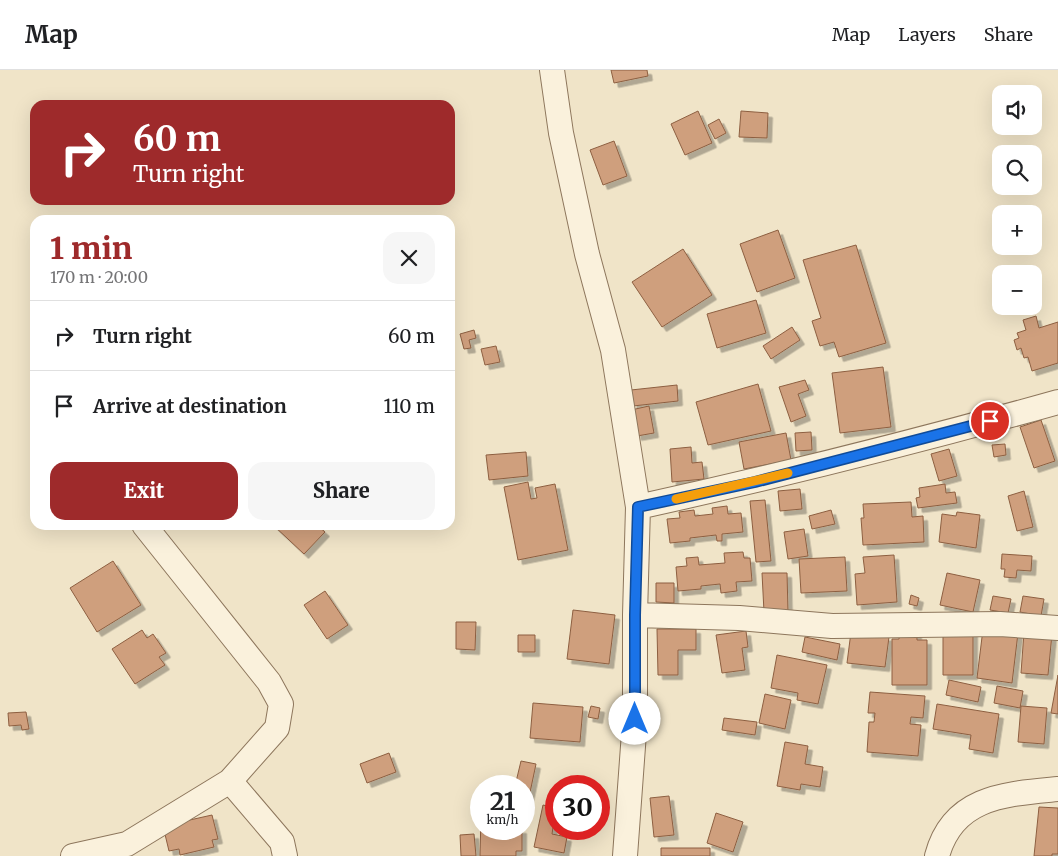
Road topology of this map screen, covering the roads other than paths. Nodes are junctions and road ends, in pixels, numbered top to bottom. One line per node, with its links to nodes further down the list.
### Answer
1 (552, 70): 3 (street)
2 (1058, 402): 3 (street)
3 (638, 507): 5 (street)
4 (148, 530): 7 (street)
5 (635, 615): 6 (street); 11 (street)
6 (1058, 628)
7 (230, 781): 9 (street); 10 (street)
8 (1058, 790): 12 (street)
9 (73, 856)
10 (285, 856)
11 (625, 856)
12 (937, 856)

